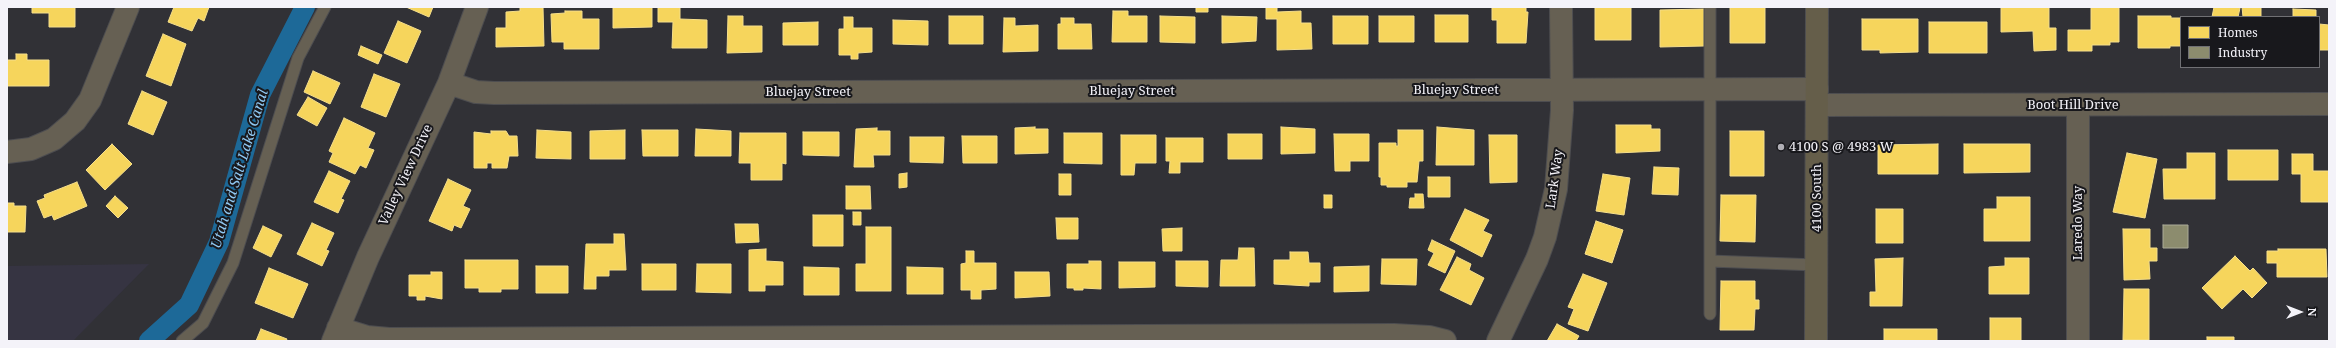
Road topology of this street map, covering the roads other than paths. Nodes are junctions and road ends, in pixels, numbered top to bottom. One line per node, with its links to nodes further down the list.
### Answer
1 (128, 7): 13 (street)
2 (325, 7): 18 (lane)
3 (477, 7): 7 (street, Valley View Drive)
4 (1561, 7): 8 (street, Lark Way)
5 (1710, 7): 9 (lane)
6 (1817, 7): 10 (main road, 4100 South)
7 (449, 83): 8 (street, Bluejay Street); 17 (street, Valley View Drive)
8 (1562, 90): 9 (street, Bluejay Street); 20 (street, Lark Way)
9 (1711, 90): 10 (street, Bluejay Street); 14 (lane)
10 (1817, 97): 11 (street, Boot Hill Drive); 15 (main road, 4100 South)
11 (2078, 104): 12 (street, Boot Hill Drive); 22 (street, Laredo Way)
12 (2329, 104)
13 (7, 152)
14 (1710, 261): 15 (lane); 16 (lane)
15 (1816, 265): 21 (main road, 4100 South)
16 (1710, 314)
17 (335, 334): 19 (street)
18 (182, 341)
19 (1445, 341)
20 (1498, 341)
21 (1816, 341)
22 (2078, 341)

